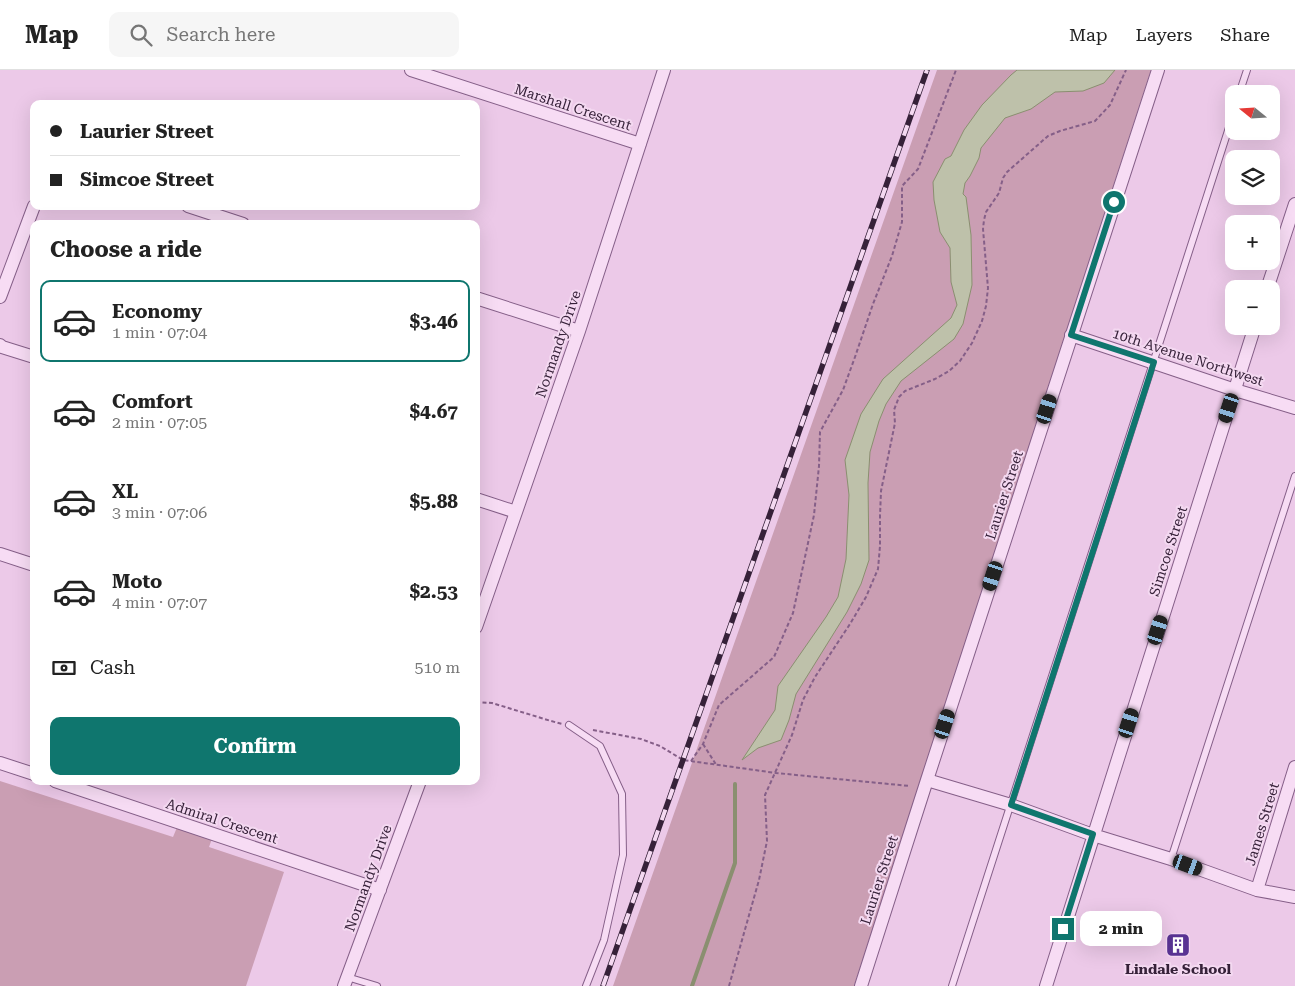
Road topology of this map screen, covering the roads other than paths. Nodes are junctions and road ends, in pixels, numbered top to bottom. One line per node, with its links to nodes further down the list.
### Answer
1 (411, 70): 7 (street, Marshall Crescent)
2 (664, 70): 7 (street, Normandy Drive)
3 (1158, 70): 16 (street, Laurier Street)
4 (1247, 70): 5 (lane)
5 (1243, 85)
6 (1225, 140): 20 (lane)
7 (640, 144): 15 (street, Normandy Drive)
8 (1295, 204): 12 (street)
9 (33, 210): 13 (street)
10 (200, 210): 11 (street)
11 (231, 220)
12 (1271, 280)
13 (0, 298)
14 (480, 299): 15 (street)
15 (580, 331): 25 (street, Normandy Drive)
16 (1071, 335): 20 (street, 10th Avenue Northwest); 33 (street, Laurier Street)
17 (1252, 335): 21 (street, Simcoe Street)
18 (0, 345): 19 (street)
19 (30, 356)
20 (1154, 362): 21 (street, 10th Avenue Northwest); 36 (lane)
21 (1235, 390): 22 (street, 10th Avenue Northwest); 37 (street, Simcoe Street)
22 (1295, 408)
23 (1295, 476): 38 (lane)
24 (480, 500): 25 (street)
25 (516, 512): 28 (street, Normandy Drive)
26 (0, 554): 27 (street)
27 (30, 564)
28 (480, 616)
29 (569, 725): 44 (lane)
30 (0, 763): 32 (street)
31 (1295, 767): 40 (street, James Street)
32 (30, 773)
33 (927, 780): 36 (street); 45 (street, Laurier Street)
34 (67, 785): 39 (street, Admiral Crescent)
35 (419, 785): 39 (street, Normandy Drive)
36 (1011, 805): 37 (street); 46 (lane)
37 (1093, 834): 38 (street); 47 (street, Simcoe Street)
38 (1171, 859): 40 (street)
39 (380, 890): 42 (street, Normandy Drive)
40 (1257, 890): 41 (street)
41 (1295, 897)
42 (345, 982): 43 (lane)
43 (377, 986)
44 (586, 986)
45 (861, 986)
46 (952, 986)
47 (1046, 986)

